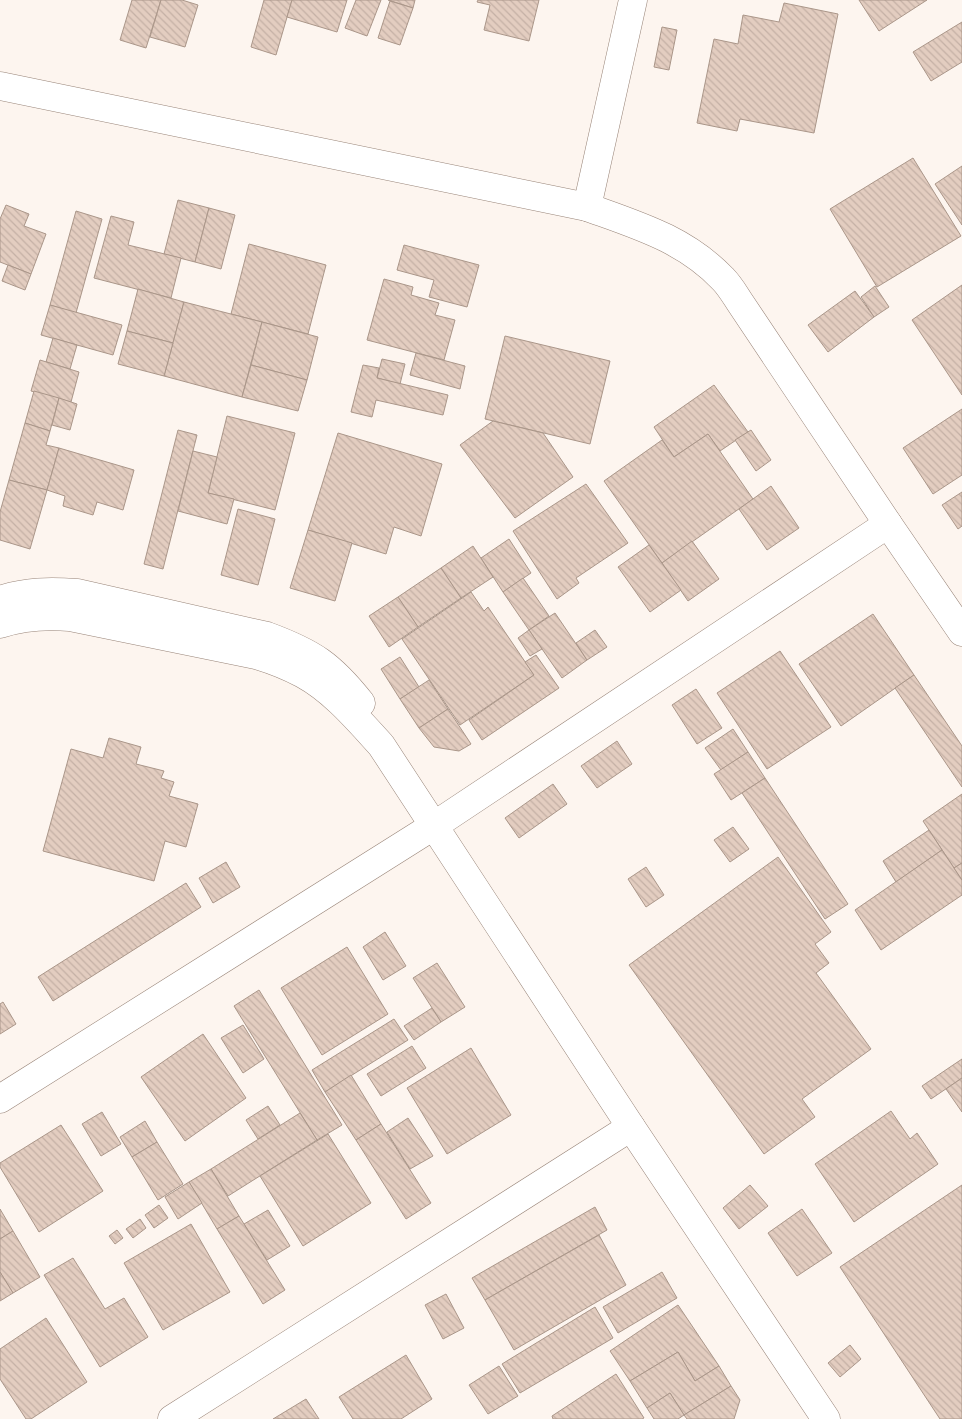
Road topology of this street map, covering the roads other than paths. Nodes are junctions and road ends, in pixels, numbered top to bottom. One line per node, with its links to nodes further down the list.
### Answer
1 (633, 0): 3 (street)
2 (0, 86): 3 (street)
3 (587, 207): 4 (street)
4 (888, 524): 8 (street); 9 (street)
5 (0, 600): 7 (street)
6 (0, 624): 7 (street)
7 (167, 625): 9 (street)
8 (962, 632)
9 (435, 825): 10 (street); 11 (street)
10 (0, 1099)
11 (632, 1127): 12 (street); 13 (street)
12 (172, 1419)
13 (826, 1419)

